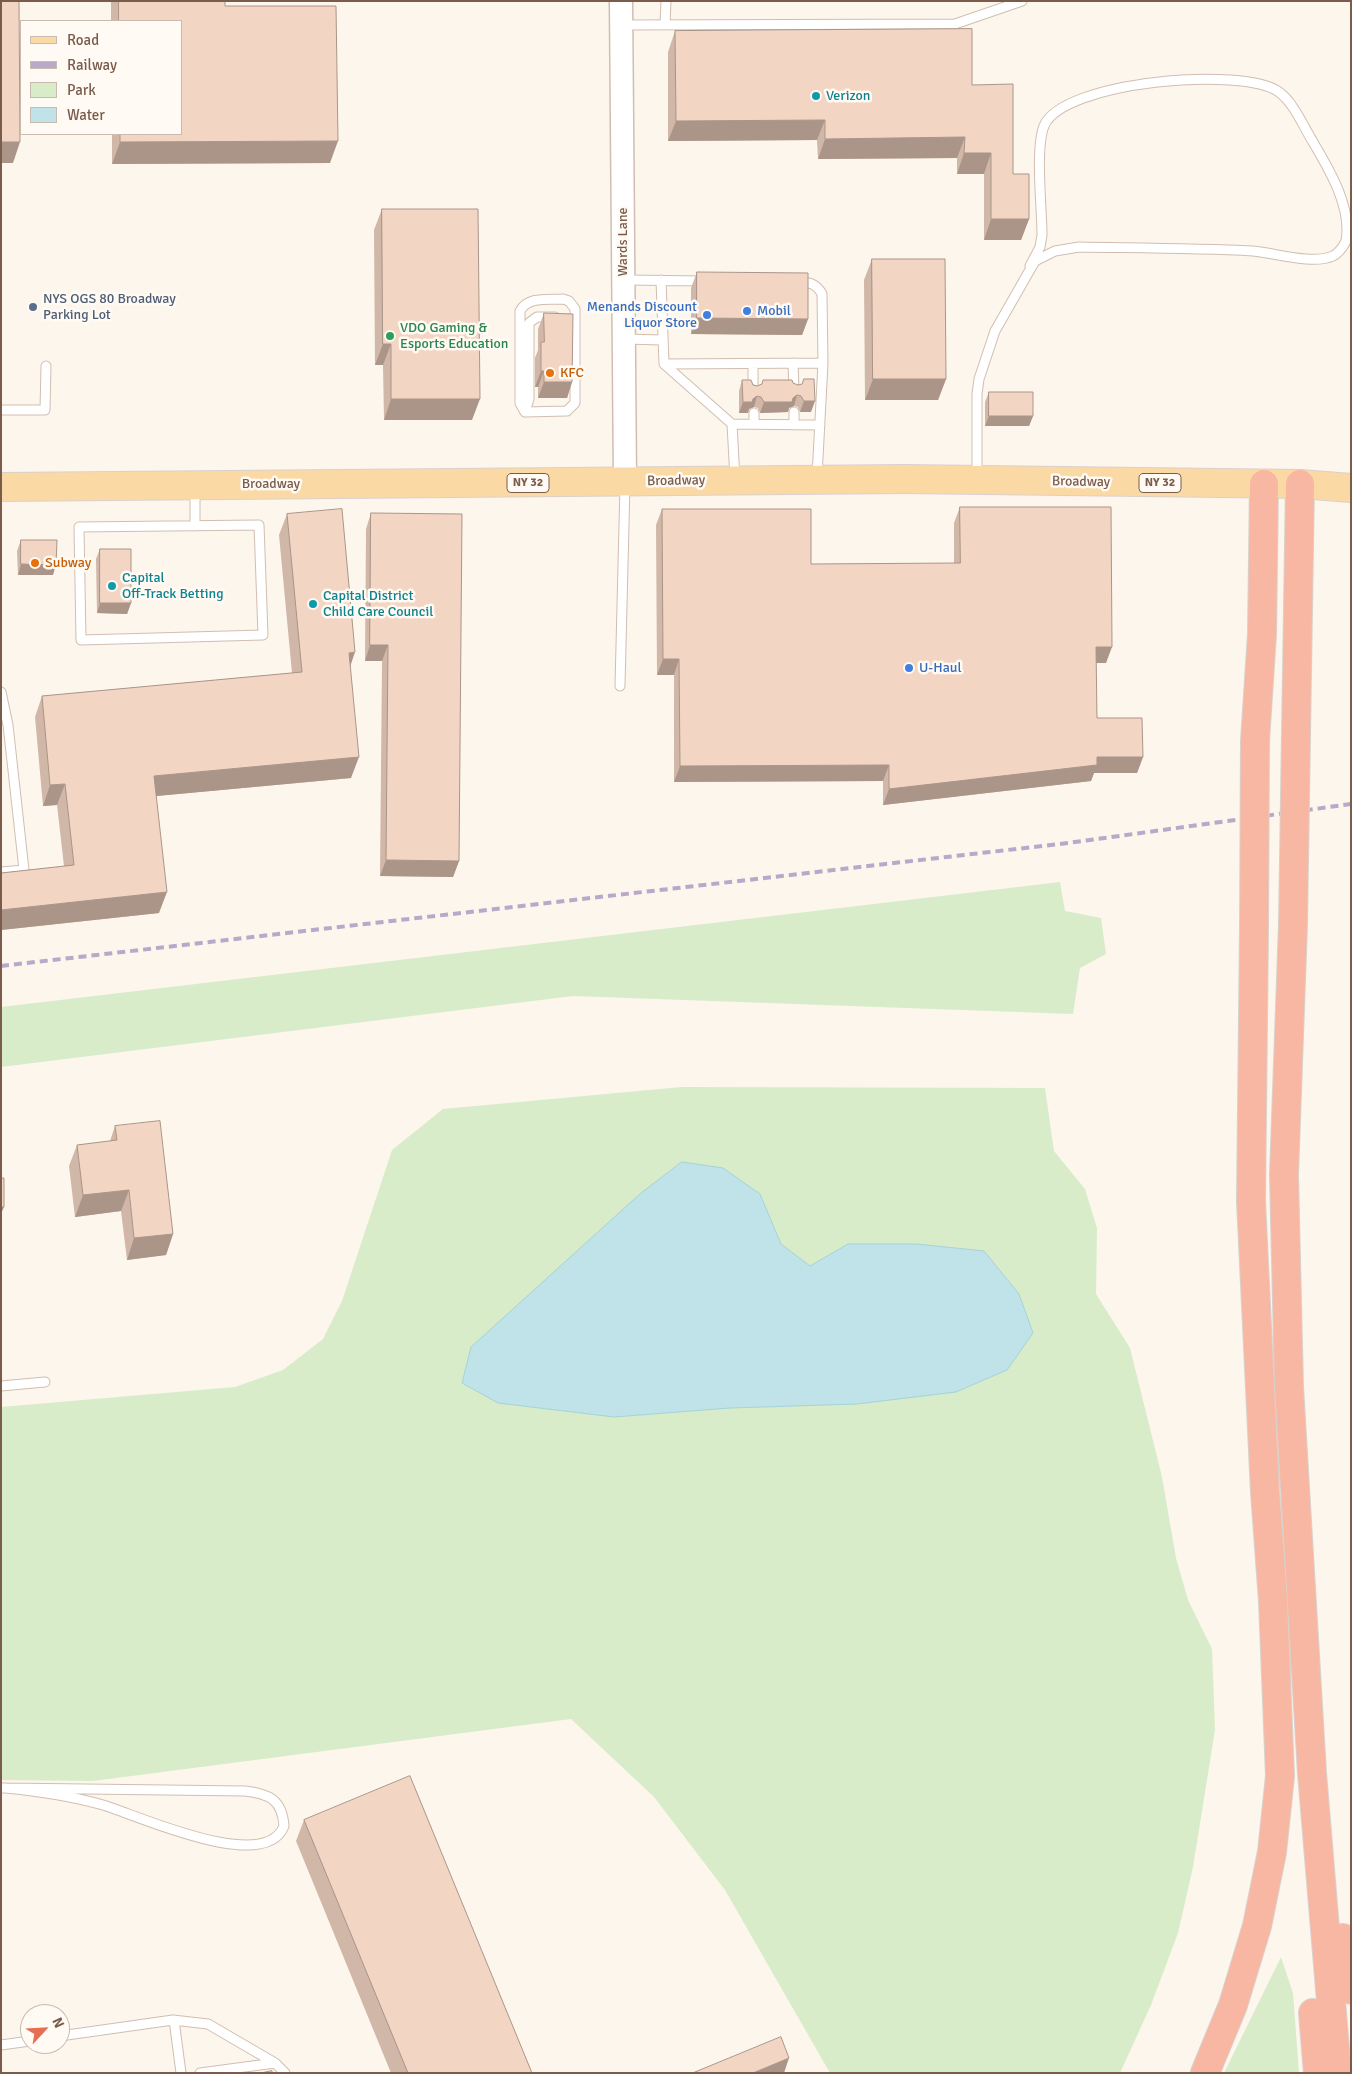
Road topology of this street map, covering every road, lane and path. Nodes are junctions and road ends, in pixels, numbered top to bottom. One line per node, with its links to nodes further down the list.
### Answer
1 (621, 1): 4 (street, Wards Lane)
2 (666, 1): 5 (lane)
3 (1022, 1): 5 (lane)
4 (621, 25): 5 (lane); 7 (street, Wards Lane)
5 (665, 25)
6 (1030, 266): 6 (lane); 31 (lane)
7 (623, 280): 8 (lane); 12 (street, Wards Lane)
8 (661, 280): 9 (lane); 13 (lane)
9 (720, 281)
10 (789, 282): 15 (lane)
11 (575, 317): 22 (lane); 22 (lane); 22 (lane)
12 (624, 339): 13 (lane); 32 (street, Wards Lane)
13 (663, 340): 16 (lane)
14 (793, 363): 15 (lane); 17 (lane); 19 (lane)
15 (823, 363): 28 (lane)
16 (664, 364): 17 (lane); 25 (lane)
17 (753, 364): 20 (lane)
18 (46, 366): 21 (lane)
19 (794, 390)
20 (754, 391)
21 (1, 410)
22 (525, 412)
23 (794, 412): 27 (lane)
24 (754, 413): 26 (lane)
25 (732, 424): 26 (lane); 29 (lane)
26 (754, 424): 27 (lane)
27 (794, 425): 28 (lane)
28 (820, 426): 30 (lane)
29 (735, 480): 30 (main road, Broadway / NY 32); 32 (main road, Broadway / NY 32)
30 (817, 480): 31 (main road, Broadway / NY 32)
31 (977, 481): 34 (main road, Broadway / NY 32)
32 (625, 482): 33 (main road, Broadway / NY 32); 39 (lane)
33 (195, 484): 36 (main road, Broadway / NY 32); 38 (lane)
34 (1264, 484): 35 (main road, Broadway / NY 32); 45 (highway, bridge)
35 (1300, 484): 37 (main road, Broadway / NY 32); 44 (highway, bridge)
36 (1, 487)
37 (1351, 488)
38 (195, 526): 38 (lane)
39 (620, 686)
40 (1, 692): 41 (lane)
41 (1, 872)
42 (45, 1382): 43 (lane)
43 (1, 1386)
44 (1300, 1599): 47 (highway); 58 (highway)
45 (1273, 1601): 56 (highway); 57 (highway)
46 (3, 1788): 46 (lane)
47 (1351, 1990)
48 (174, 2020): 49 (lane); 52 (lane); 53 (lane)
49 (70, 2035)
50 (20, 2042): 51 (lane)
51 (1, 2045)
52 (275, 2063): 54 (lane); 55 (lane)
53 (181, 2073)
54 (200, 2073)
55 (285, 2073)
56 (1205, 2073)
57 (1318, 2073)
58 (1337, 2073)

